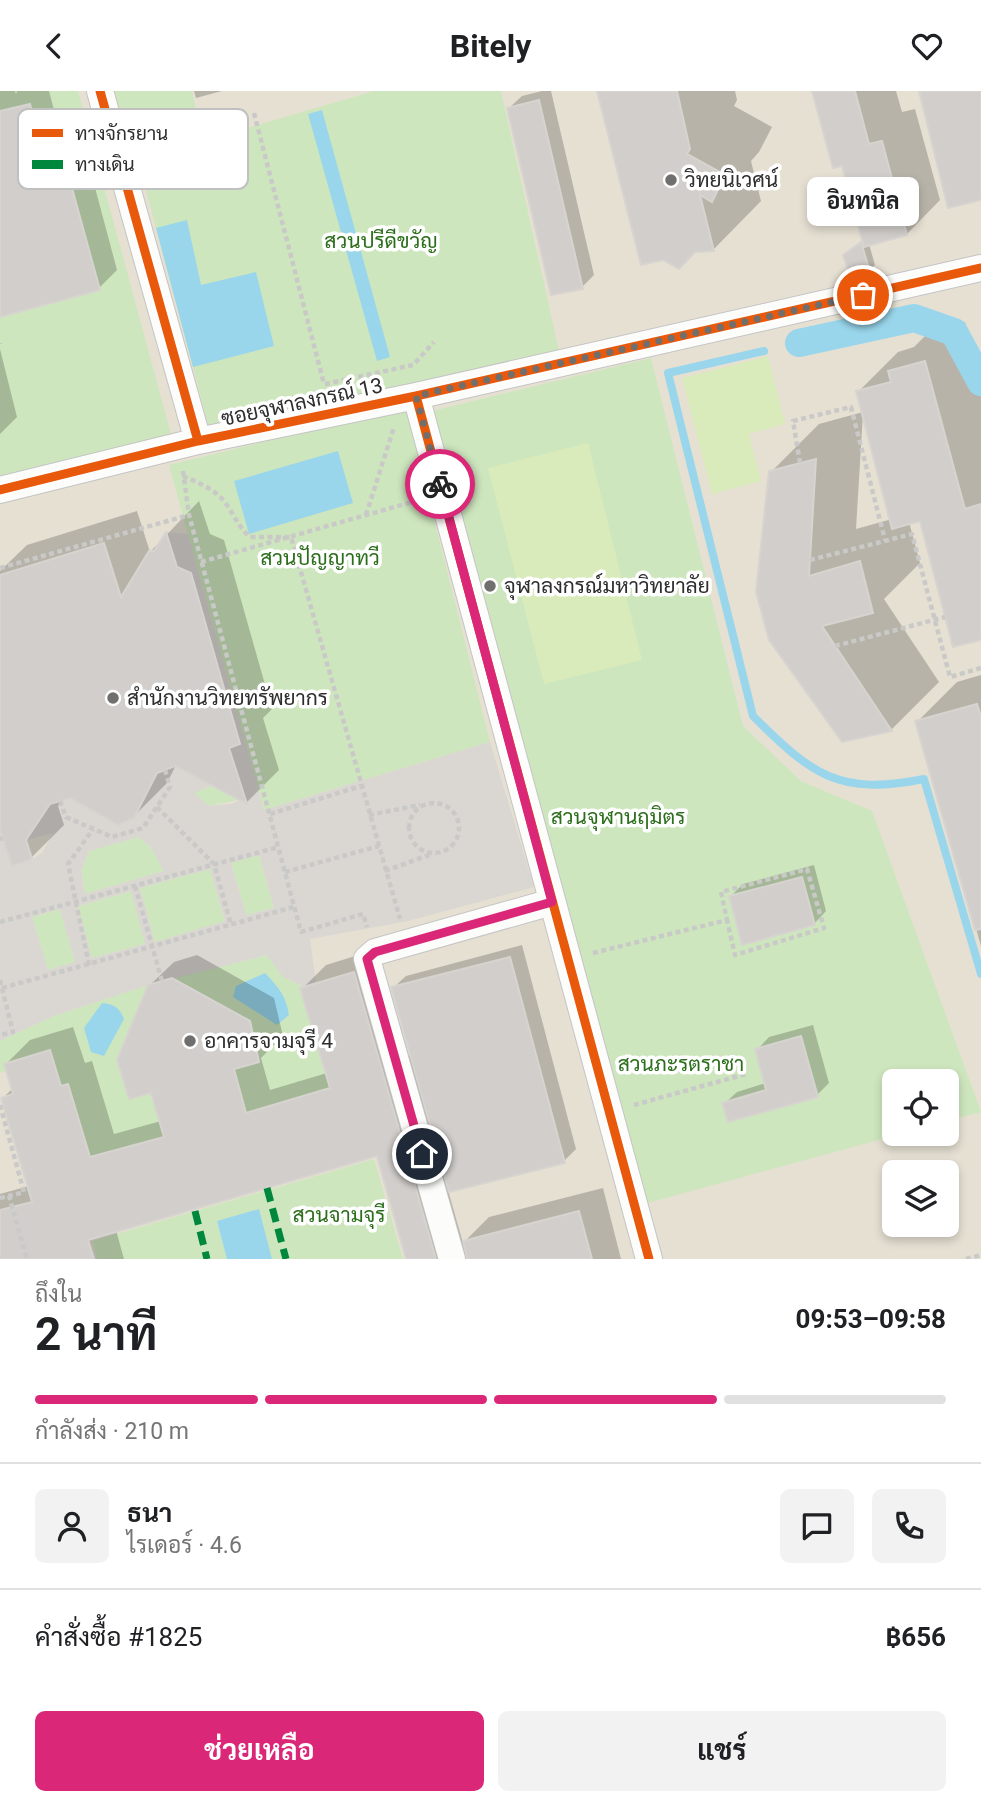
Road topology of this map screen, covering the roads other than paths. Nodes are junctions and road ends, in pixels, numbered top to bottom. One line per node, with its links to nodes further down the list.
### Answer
1 (100, 91): 2 (street)
2 (105, 109)
3 (127, 189): 6 (street)
4 (981, 268): 5 (street, ซอยจุฬาลงกรณ์ 13)
5 (407, 398): 6 (street, ซอยจุฬาลงกรณ์ 13); 8 (street)
6 (198, 441): 7 (street, ซอยจุฬาลงกรณ์ 13)
7 (0, 490)
8 (552, 902): 9 (street); 10 (street)
9 (452, 1259)
10 (649, 1259)

